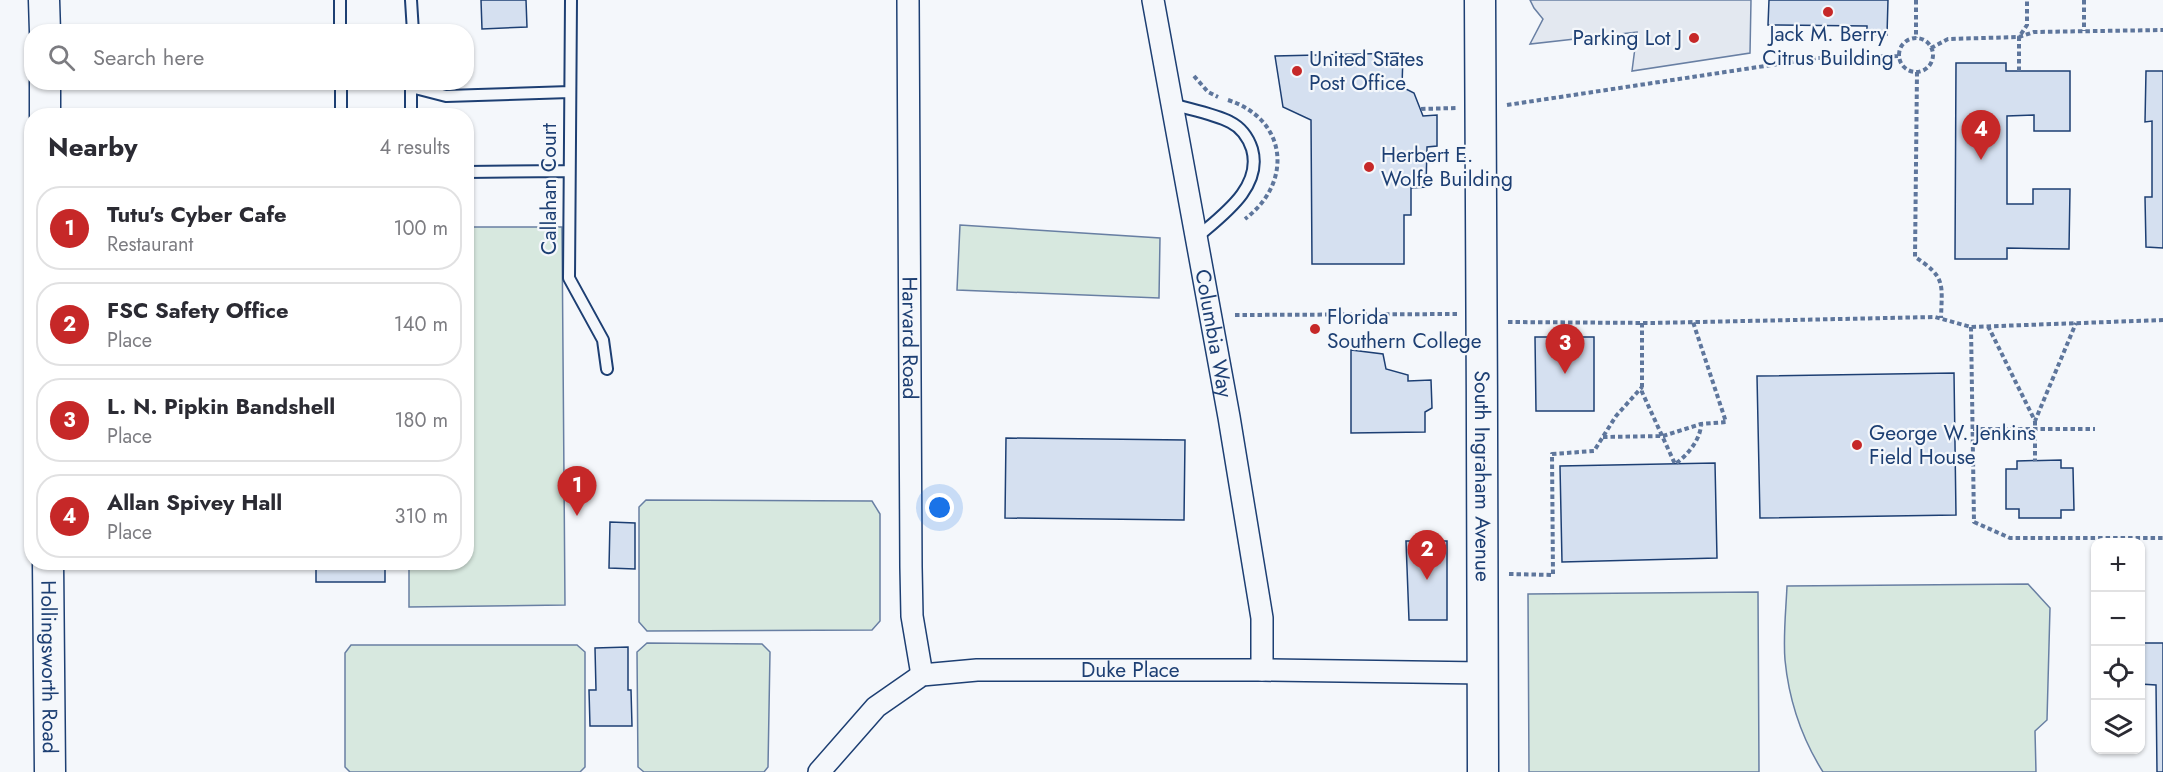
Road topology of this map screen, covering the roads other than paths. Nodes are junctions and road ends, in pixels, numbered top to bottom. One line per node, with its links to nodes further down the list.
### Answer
1 (44, 0): 8 (street)
2 (340, 0): 9 (lane)
3 (411, 0): 10 (lane)
4 (571, 0): 15 (lane, Callahan Court)
5 (908, 0): 27 (street, Harvard Road)
6 (1153, 0): 16 (street, Columbia Way)
7 (1480, 0): 26 (street, South Ingraham Avenue)
8 (45, 24)
9 (340, 24)
10 (412, 24)
11 (45, 90): 17 (street)
12 (341, 90): 18 (lane)
13 (411, 90): 19 (lane)
14 (427, 90): 15 (lane)
15 (570, 92): 20 (lane, Callahan Court)
16 (1172, 104): 22 (street, Columbia Way); 22 (lane)
17 (45, 108)
18 (341, 108)
19 (411, 108)
20 (568, 171): 21 (lane); 23 (lane, Callahan Court)
21 (474, 172)
22 (1196, 238): 25 (street, Columbia Way)
23 (607, 369)
24 (48, 570): 28 (street, Hollingsworth Road)
25 (1262, 670): 26 (street, Duke Place); 27 (street, Duke Place)
26 (1483, 673): 30 (street, South Ingraham Avenue)
27 (922, 675): 29 (street, Duke Place)
28 (50, 772)
29 (819, 772)
30 (1483, 772)

